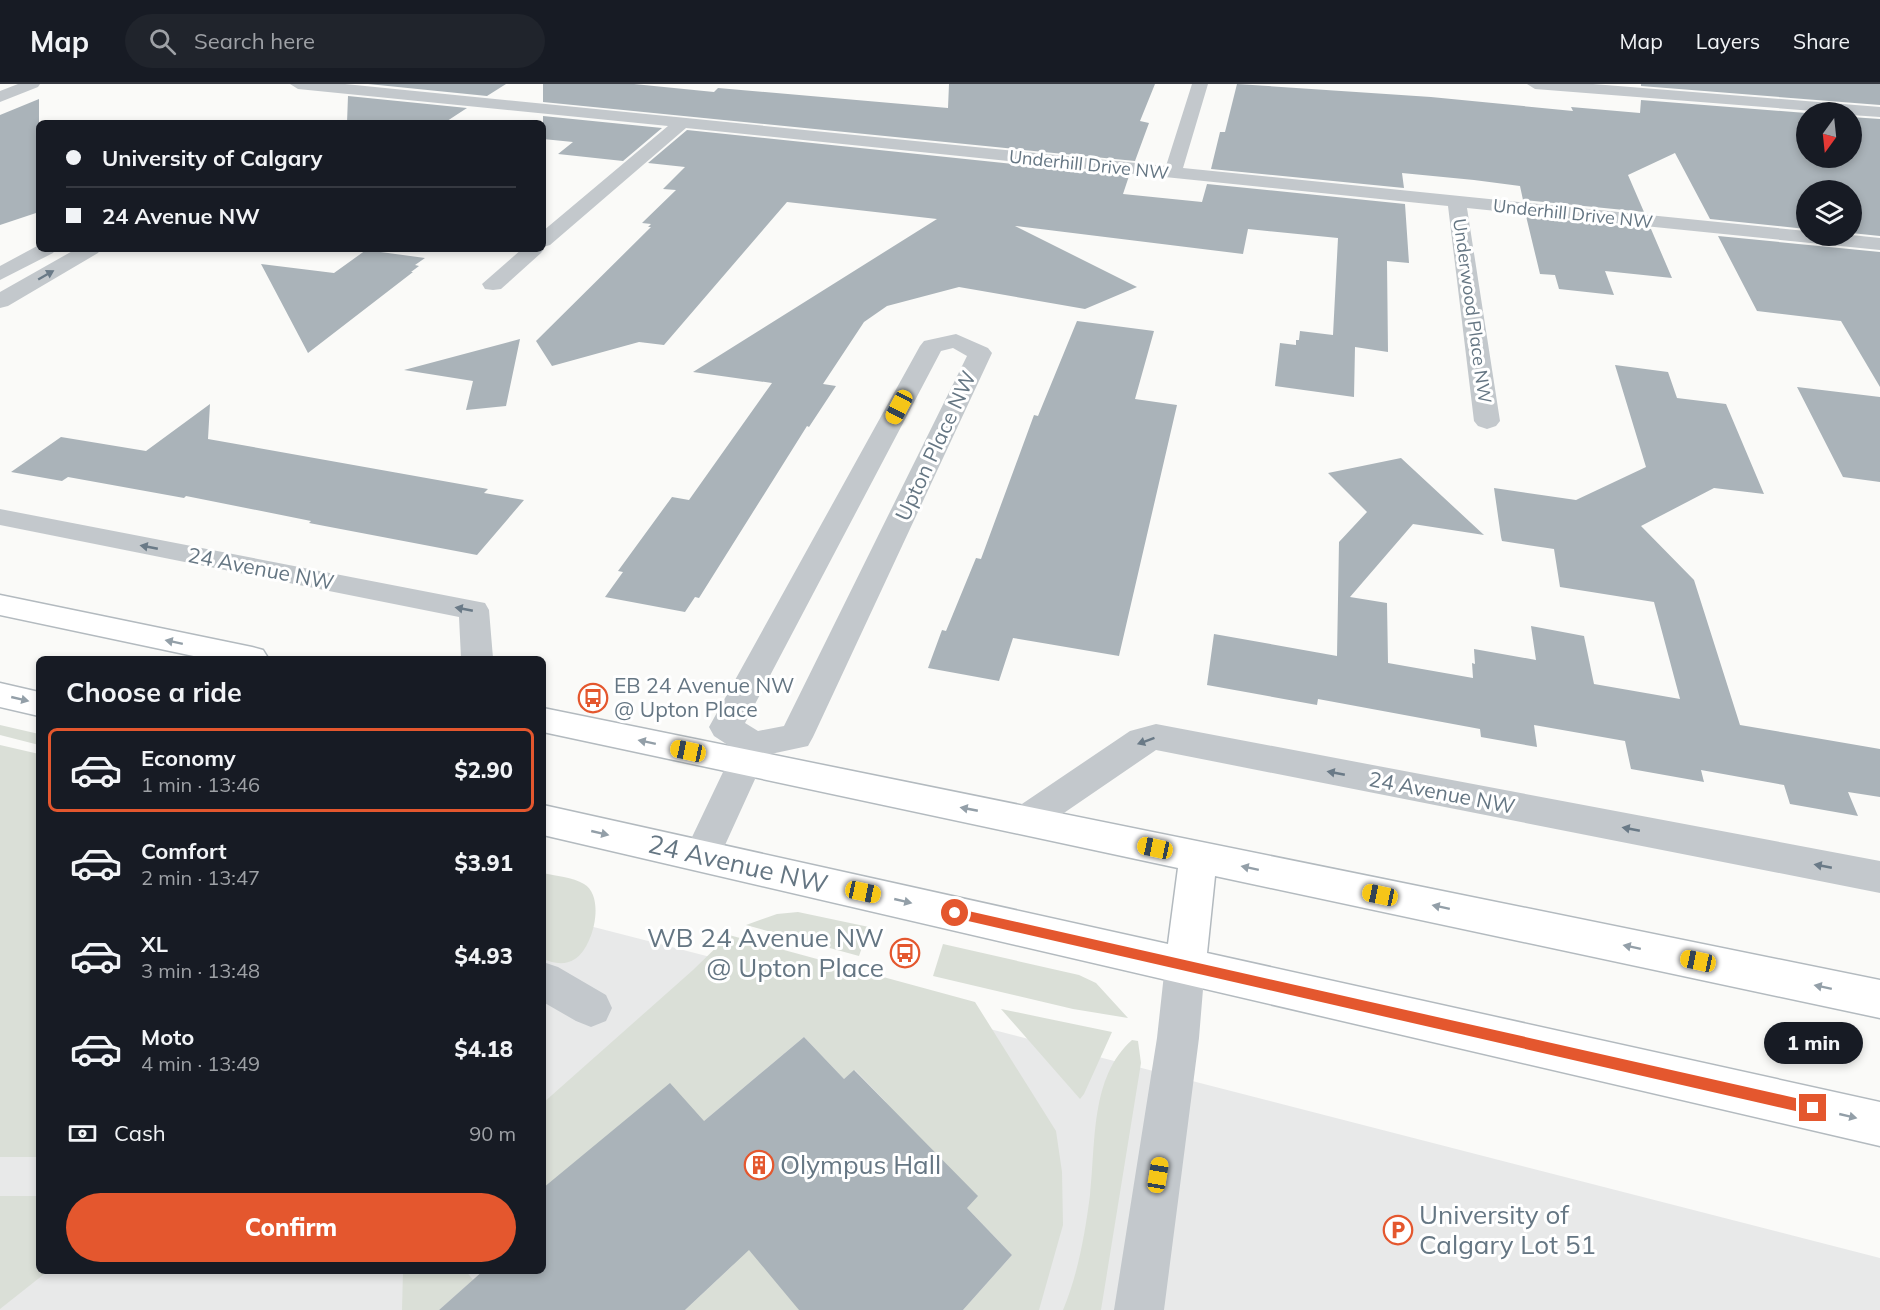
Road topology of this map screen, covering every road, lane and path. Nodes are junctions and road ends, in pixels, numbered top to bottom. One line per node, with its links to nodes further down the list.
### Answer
1 (32, 84): 6 (street)
2 (298, 84): 8 (street, Underhill Drive NW)
3 (1200, 84): 9 (street)
4 (1535, 84): 5 (street)
5 (1669, 90): 7 (street)
6 (0, 97)
7 (1880, 112)
8 (682, 123): 9 (street, Underhill Drive NW); 11 (street)
9 (1173, 173): 10 (street, Underhill Drive NW)
10 (1457, 202): 12 (street, Underhill Drive NW); 19 (street, Underwood Place NW)
11 (546, 239)
12 (1880, 244)
13 (40, 252): 16 (street)
14 (87, 252): 18 (street, one-way to 14)
15 (530, 252): 17 (street)
16 (0, 274)
17 (493, 284)
18 (0, 301)
19 (1487, 421)
20 (0, 518): 23 (street, 24 Avenue NW, one-way to 20)
21 (0, 605): 22 (street, one-way to 21)
22 (242, 656)
23 (477, 656)
24 (0, 695): 25 (street, one-way to 25)
25 (36, 703)
26 (546, 720): 27 (street, one-way to 26)
27 (749, 754): 27 (street, Upton Place NW); 28 (street, one-way to 27); 30 (street)
28 (1026, 820): 31 (street); 32 (street, 24 Avenue NW, one-way to 28)
29 (546, 821): 30 (street, 24 Avenue NW, one-way to 30)
30 (702, 856): 33 (street, 24 Avenue NW, one-way to 33)
31 (1198, 857): 33 (street); 35 (street, one-way to 31)
32 (1880, 877)
33 (1185, 965): 37 (street, 24 Avenue NW, one-way to 37); 38 (street)
34 (546, 982): 36 (street)
35 (1880, 999)
36 (591, 1008)
37 (1880, 1124)
38 (1139, 1310)

